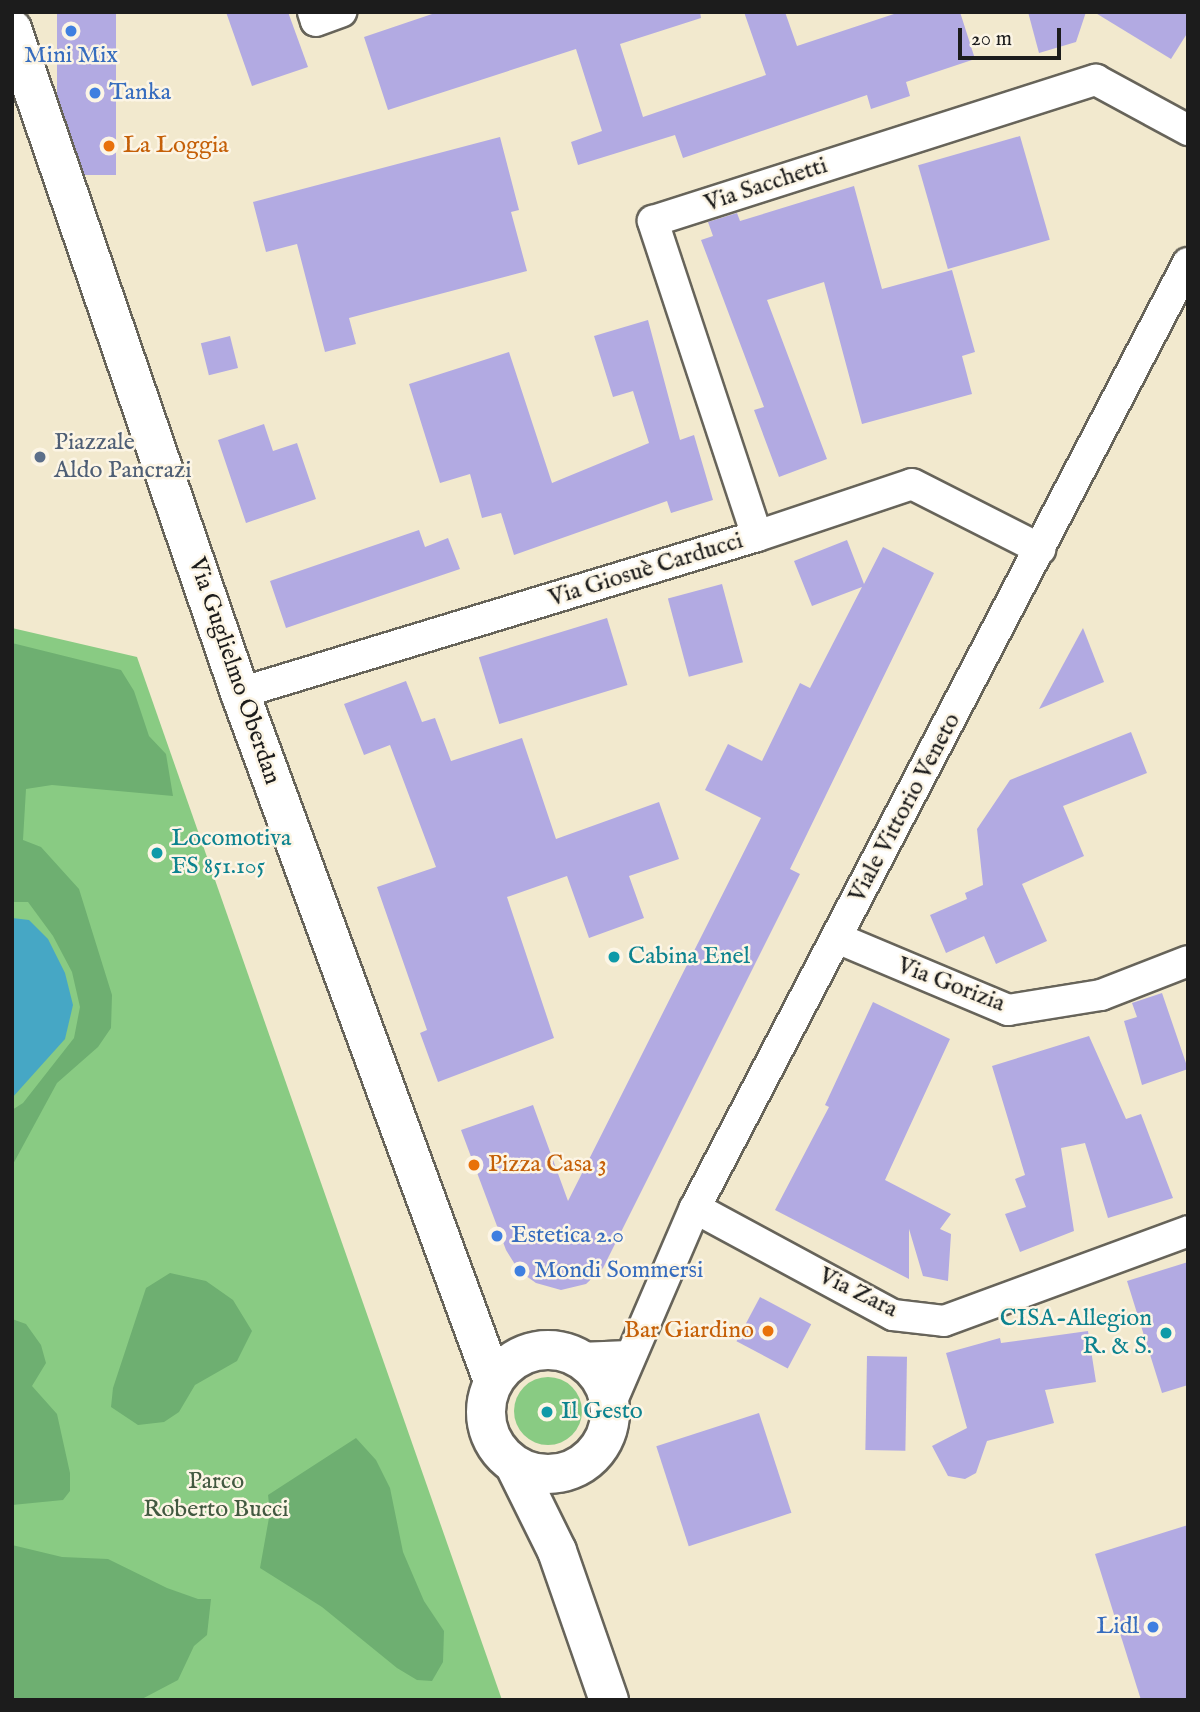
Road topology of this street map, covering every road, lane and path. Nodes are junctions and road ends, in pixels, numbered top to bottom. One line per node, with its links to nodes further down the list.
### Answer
1 (313, 12): 2 (street)
2 (341, 12)
3 (12, 29): 8 (main road, Via Guglielmo Oberdan)
4 (1188, 130): 6 (street, Via Sacchetti)
5 (1188, 263): 7 (street, Viale Vittorio Veneto)
6 (757, 536): 7 (street, Via Giosuè Carducci); 8 (street, Via Giosuè Carducci)
7 (1040, 549): 9 (street, Viale Vittorio Veneto)
8 (240, 693): 13 (main road, Via Guglielmo Oberdan)
9 (837, 938): 10 (street, Via Gorizia); 11 (street, Viale Vittorio Veneto)
10 (1188, 961)
11 (695, 1208): 12 (street, Via Zara); 15 (street, Viale Vittorio Veneto)
12 (1188, 1231)
13 (464, 1310): 14 (main road); 17 (main road, Via Guglielmo Oberdan)
14 (521, 1355): 16 (main road); 17 (main road)
15 (629, 1356): 16 (street); 18 (street, Viale Vittorio Veneto)
16 (580, 1358): 18 (main road)
17 (493, 1381): 19 (main road)
18 (610, 1405): 20 (main road)
19 (515, 1466): 20 (main road); 21 (main road)
20 (562, 1473): 21 (main road)
21 (557, 1551): 22 (main road)
22 (609, 1700)

